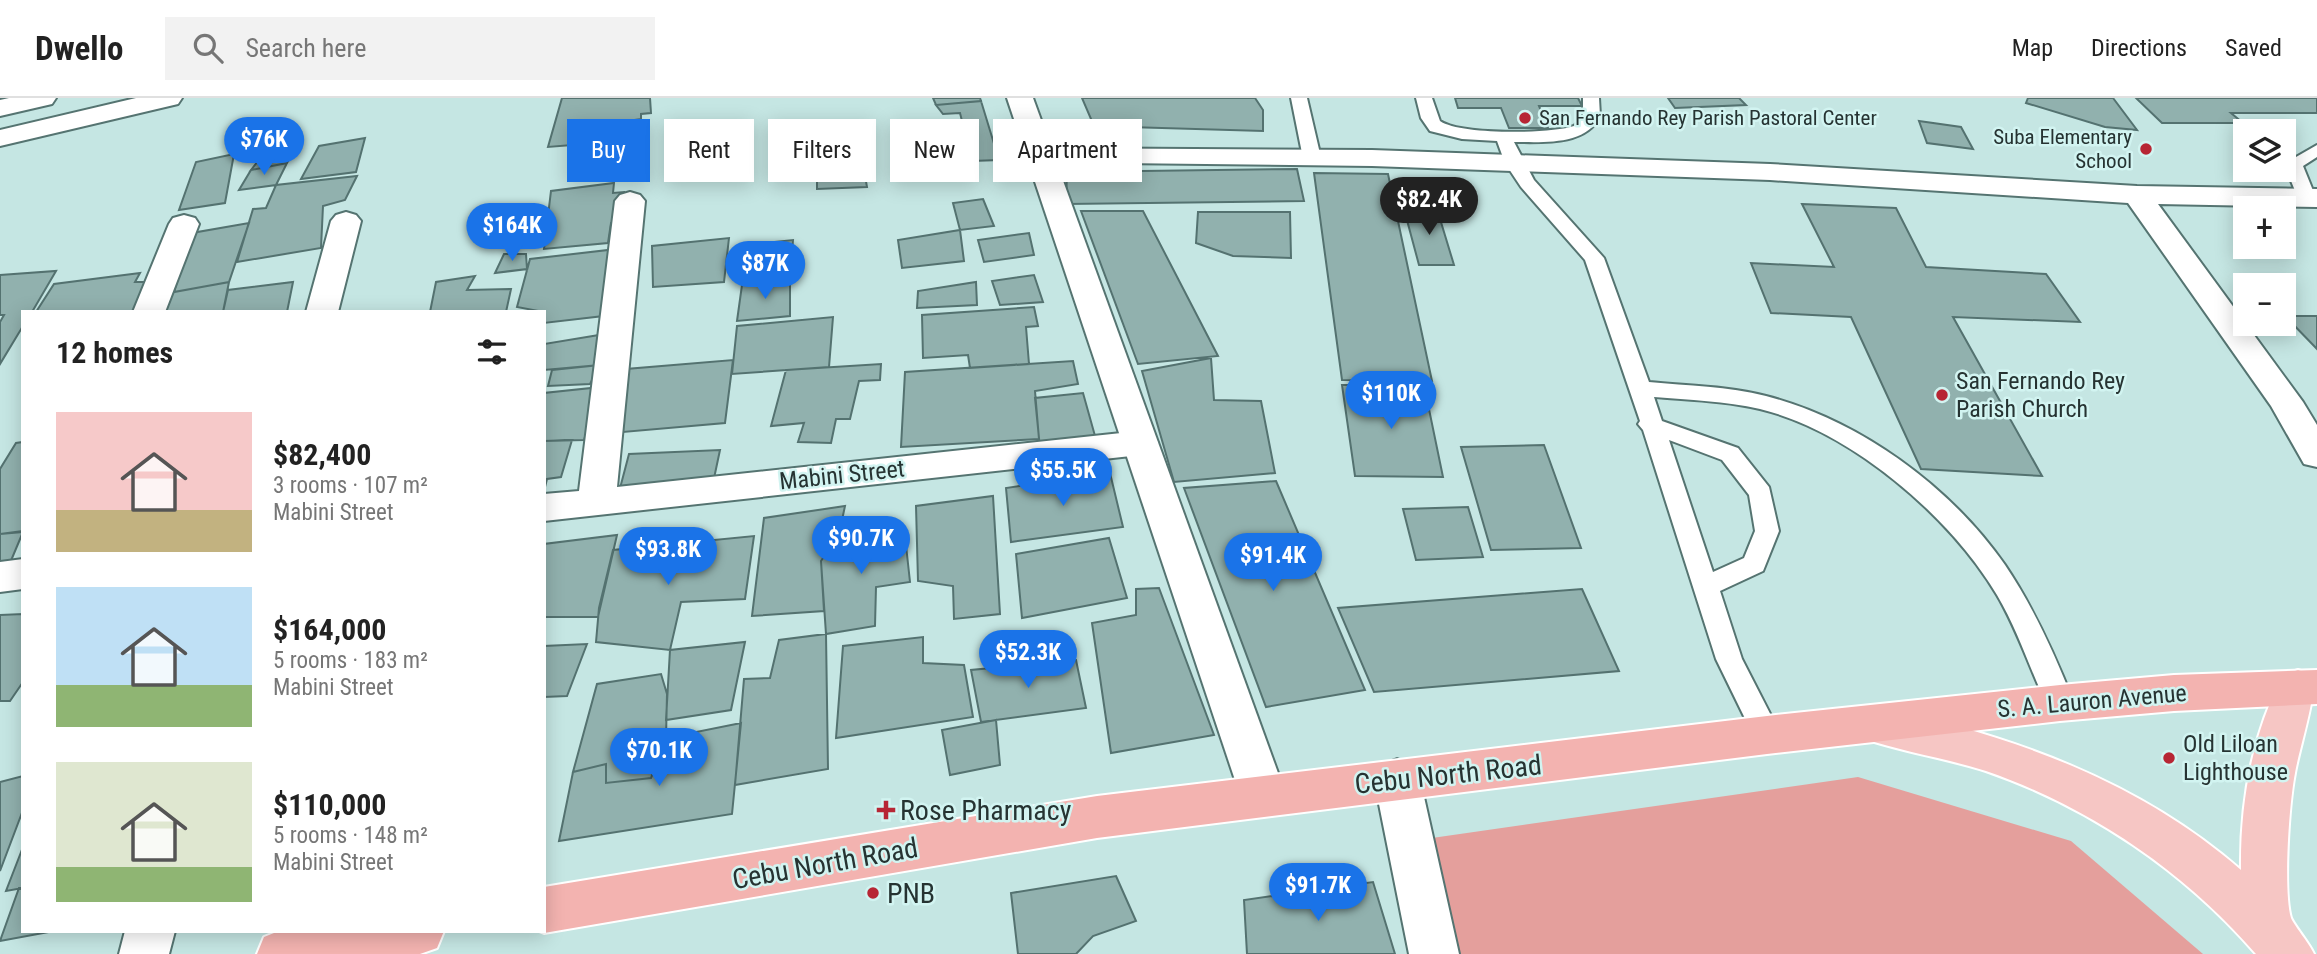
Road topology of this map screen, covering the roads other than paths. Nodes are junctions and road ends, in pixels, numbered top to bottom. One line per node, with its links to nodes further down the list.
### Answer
1 (43, 98): 7 (street)
2 (169, 98): 10 (street)
3 (1020, 98): 8 (street)
4 (1299, 98): 13 (lane)
5 (1424, 98): 9 (lane)
6 (1591, 98): 9 (lane)
7 (0, 107)
8 (1027, 119)
9 (1503, 135): 14 (lane)
10 (0, 138)
11 (2317, 150): 17 (lane)
12 (1142, 157): 13 (street)
13 (1312, 158): 14 (street)
14 (1514, 163): 16 (street); 23 (lane)
15 (1047, 182): 25 (street)
16 (2137, 195): 17 (street); 26 (street)
17 (2312, 198)
18 (630, 201): 27 (street)
19 (346, 221): 22 (street)
20 (184, 224): 21 (street)
21 (150, 310)
22 (323, 310)
23 (1640, 388): 24 (lane); 33 (lane)
24 (1649, 424): 31 (lane); 31 (lane)
25 (1140, 443): 27 (street, Mabini Street); 37 (street)
26 (2317, 454)
27 (597, 501): 28 (street, Mabini Street)
28 (546, 508)
29 (21, 574): 30 (street)
30 (0, 577)
31 (1705, 587): 35 (lane)
32 (2307, 687): 33 (highway, S. A. Lauron Avenue); 41 (main road)
33 (2060, 703): 34 (highway, S. A. Lauron Avenue)
34 (1868, 724): 35 (highway, Cebu North Road); 41 (main road, Cebu North Road)
35 (1767, 735): 36 (highway, Cebu North Road)
36 (1397, 779): 37 (highway, Cebu North Road); 44 (street)
37 (1264, 795): 38 (highway, Cebu North Road)
38 (546, 910)
39 (149, 933): 42 (street)
40 (407, 933): 43 (highway)
41 (2278, 941)
42 (144, 954)
43 (282, 954)
44 (1434, 954)

